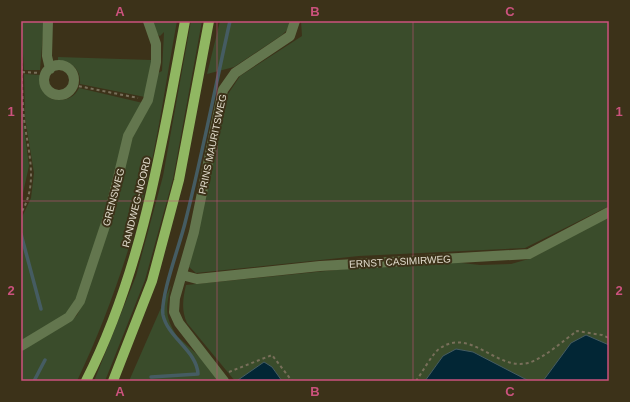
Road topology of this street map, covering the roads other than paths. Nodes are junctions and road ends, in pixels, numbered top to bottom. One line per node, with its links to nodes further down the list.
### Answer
1 (48, 21): 6 (street)
2 (148, 21): 9 (street, GRENSWEG)
3 (185, 21): 11 (main road, RANDWEG-NOORD)
4 (209, 21): 12 (main road)
5 (295, 21): 8 (street, PRINS MAURITSWEG)
6 (48, 71): 6 (street)
7 (609, 212): 8 (street, ERNST CASIMIRWEG)
8 (182, 275): 10 (street, PRINS MAURITSWEG)
9 (21, 346)
10 (222, 378)
11 (86, 381)
12 (113, 381)

